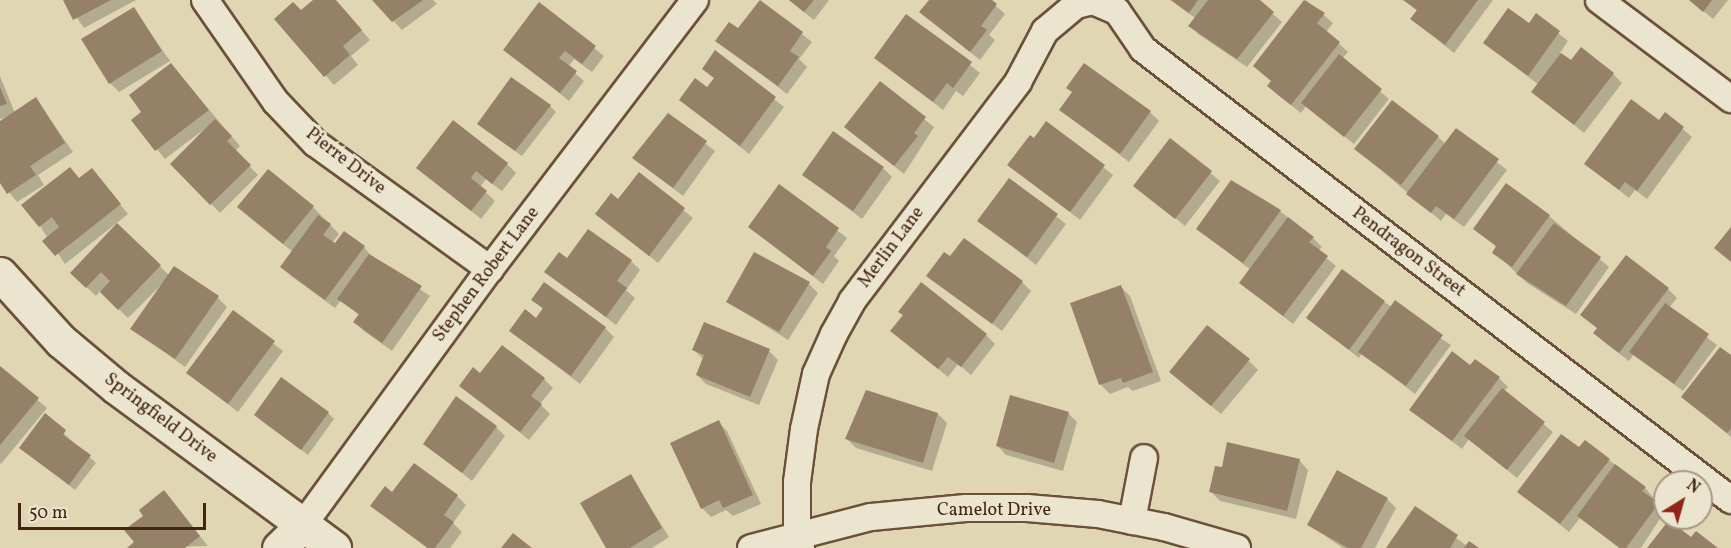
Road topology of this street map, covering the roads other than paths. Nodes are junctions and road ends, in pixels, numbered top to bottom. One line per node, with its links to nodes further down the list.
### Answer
1 (695, 0): 6 (street, Stephen Robert Lane)
2 (1599, 0): 5 (street)
3 (1093, 1): 9 (street, Pendragon Street); 12 (street, Merlin Lane)
4 (210, 2): 6 (street, Pierre Drive)
5 (1731, 99)
6 (490, 269): 11 (street, Stephen Robert Lane)
7 (0, 274): 11 (street, Springfield Drive)
8 (1144, 458): 10 (street)
9 (1731, 500)
10 (1132, 521): 12 (street, Camelot Drive); 16 (street, Camelot Drive)
11 (303, 525): 13 (street, Stephen Robert Lane); 14 (street, Springfield Drive)
12 (799, 541): 15 (street, Camelot Drive)
13 (279, 548)
14 (334, 548)
15 (751, 548)
16 (1237, 548)

